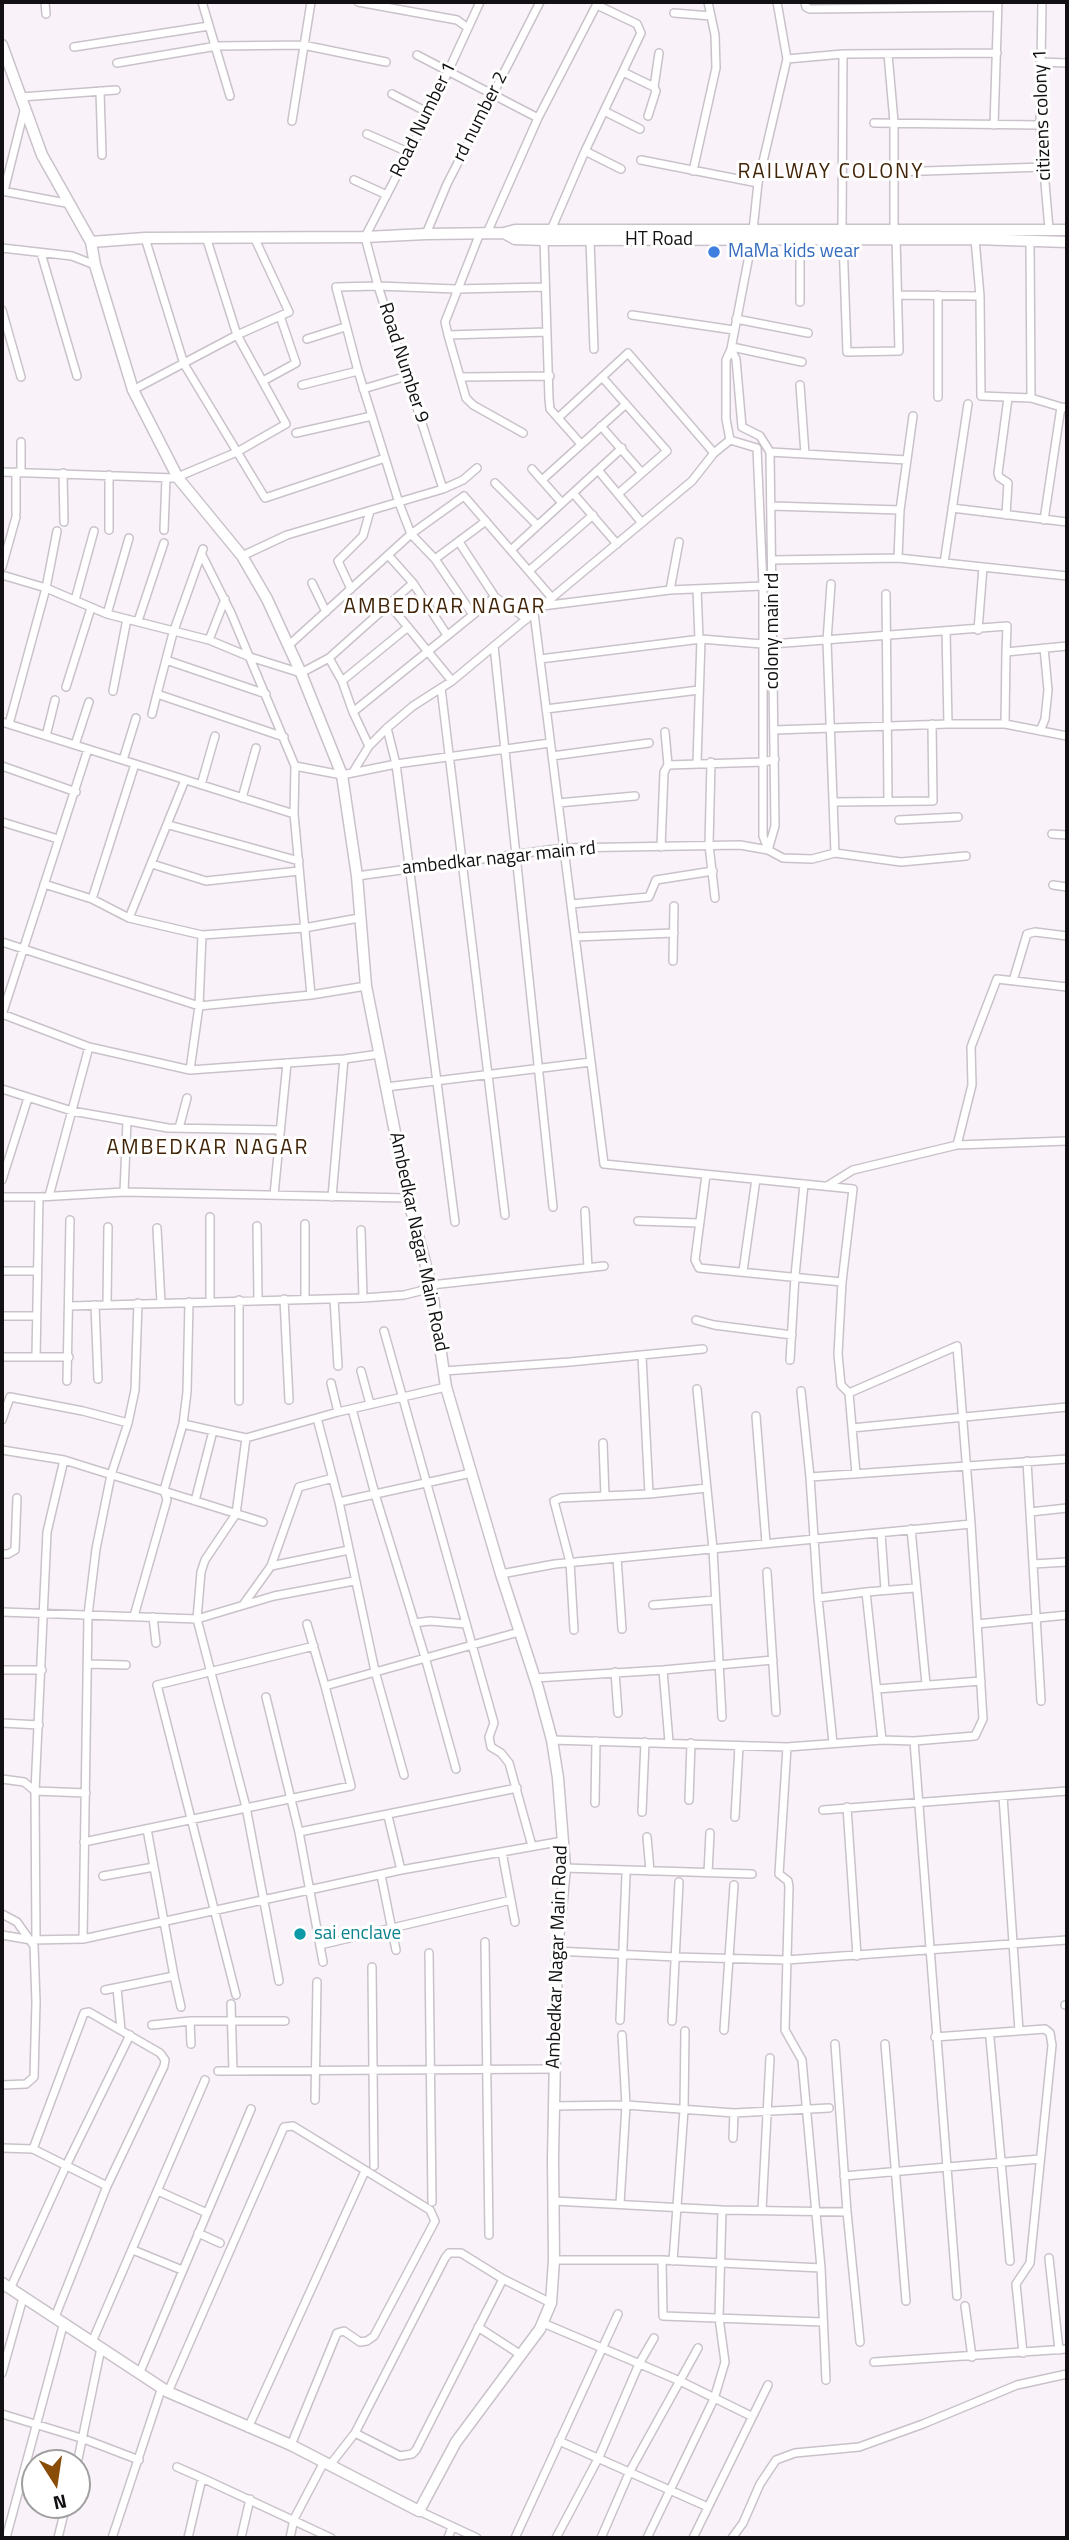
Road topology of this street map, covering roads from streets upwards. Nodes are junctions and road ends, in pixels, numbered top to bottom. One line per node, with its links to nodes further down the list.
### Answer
1 (45, 2): 14 (street)
2 (202, 2): 16 (street)
3 (311, 2): 19 (street)
4 (358, 2): 17 (street)
5 (480, 2): 17 (street, Road Number 1)
6 (540, 2): 39 (street, rd number 2)
7 (708, 2): 15 (street)
8 (777, 2): 27 (street)
9 (805, 2): 12 (street)
10 (1042, 2): 30 (street, citizens colony 1)
11 (598, 4): 34 (street); 45 (street)
12 (998, 4): 23 (street)
13 (674, 13): 15 (street)
14 (46, 14)
15 (711, 16): 59 (street)
16 (209, 26): 20 (street); 21 (street)
17 (468, 28): 33 (street, Road Number 1)
18 (2, 45): 28 (street, Ambedkar Nagar Main Road)
19 (303, 45): 20 (street); 29 (street); 46 (street)
20 (216, 46): 31 (street); 40 (street)
21 (74, 47)
22 (659, 53): 35 (street)
23 (997, 53): 25 (street); 49 (street)
24 (843, 54): 25 (street); 27 (street); 74 (street)
25 (888, 54): 48 (street)
26 (417, 55): 33 (street)
27 (787, 59): 62 (street)
28 (5, 62): 41 (street, Ambedkar Nagar Main Road)
29 (386, 62)
30 (1040, 62): 32 (street); 50 (street, citizens colony 1)
31 (117, 63)
32 (1067, 63)
33 (448, 71): 39 (street); 43 (street, Road Number 1)
34 (623, 72): 35 (street); 42 (street)
35 (654, 87): 44 (street)
36 (116, 90): 37 (street)
37 (100, 91): 41 (street); 55 (street)
38 (392, 94): 43 (street)
39 (492, 94): 45 (street); 71 (street, rd number 2)
40 (230, 96)
41 (23, 102): 63 (street); 65 (street, Ambedkar Nagar Main Road)
42 (604, 111): 51 (street); 53 (street)
43 (429, 113): 54 (street, Road Number 1)
44 (648, 116)
45 (538, 118): 69 (street)
46 (292, 121)
47 (874, 122): 48 (street)
48 (894, 122): 49 (street); 60 (street)
49 (994, 125): 50 (street)
50 (1040, 125): 57 (street, citizens colony 1)
51 (640, 130)
52 (367, 134): 54 (street)
53 (585, 151): 58 (street); 67 (street)
54 (408, 152): 64 (street, Road Number 1)
55 (102, 155)
56 (641, 160): 59 (street)
57 (1043, 167): 60 (street); 66 (street, citizens colony 1)
58 (621, 169)
59 (693, 171): 62 (street)
60 (895, 172): 72 (street)
61 (354, 180): 64 (street)
62 (758, 183): 73 (street)
63 (3, 191): 65 (street)
64 (387, 195): 76 (street, Road Number 1)
65 (72, 205): 84 (street, Ambedkar Nagar Main Road)
66 (1049, 229): 68 (street, HT Road); 72 (street, HT Road)
67 (551, 230): 70 (street, HT Road); 73 (street, HT Road)
68 (1067, 230)
69 (483, 233): 70 (street, HT Road); 71 (street, HT Road); 91 (street)
70 (504, 233): 80 (street, HT Road)
71 (426, 234): 76 (street, HT Road)
72 (895, 234): 74 (street, HT Road); 78 (street, HT Road); 92 (street)
73 (753, 235): 74 (street, HT Road); 81 (street, HT Road); 82 (street, HT Road); 99 (street)
74 (843, 235): 82 (street, HT Road); 92 (street)
75 (254, 237): 76 (street, HT Road); 79 (street, HT Road); 98 (street)
76 (365, 237): 89 (street, Road Number 9)
77 (145, 239): 79 (street, HT Road); 84 (street, HT Road); 110 (street)
78 (975, 239): 83 (street, HT Road); 94 (street)
79 (207, 240): 104 (street)
80 (544, 240): 81 (street, HT Road); 90 (street)
81 (590, 240): 108 (street)
82 (800, 240): 95 (street)
83 (1030, 241): 85 (street, HT Road); 125 (street)
84 (91, 242): 88 (street, Ambedkar Nagar Main Road)
85 (1067, 242)
86 (2, 248): 87 (street)
87 (41, 253): 88 (street); 112 (street)
88 (95, 265): 122 (street, Ambedkar Nagar Main Road)
89 (378, 286): 91 (street); 100 (street); 113 (street, Road Number 9)
90 (545, 287): 91 (street); 102 (street)
91 (456, 289): 105 (street)
92 (898, 295): 93 (street)
93 (938, 295): 94 (street); 123 (street)
94 (980, 296): 124 (street)
95 (800, 302)
96 (2, 310): 115 (street)
97 (632, 315): 101 (street)
98 (280, 316): 104 (street); 118 (street)
99 (736, 319): 101 (street); 103 (street)
100 (345, 327): 106 (street); 111 (street)
101 (734, 330): 107 (street)
102 (548, 332): 105 (street); 114 (street)
103 (808, 333)
104 (237, 335): 110 (street); 118 (street)
105 (448, 335): 116 (street)
106 (307, 338)
107 (732, 348): 109 (street); 133 (street); 136 (street)
108 (594, 349)
109 (802, 362)
110 (184, 364): 122 (street); 140 (street)
111 (358, 371): 119 (street); 121 (street)
112 (77, 376)
113 (407, 376): 121 (street); 158 (street, Road Number 9)
114 (550, 376): 116 (street); 131 (street)
115 (21, 377)
116 (462, 377): 135 (street)
117 (603, 377): 126 (street); 131 (street); 142 (street)
118 (263, 381): 140 (street)
119 (302, 385)
120 (800, 385): 143 (street)
121 (363, 389): 129 (street)
122 (133, 390): 155 (street, Ambedkar Nagar Main Road)
123 (938, 397)
124 (1008, 398): 125 (street); 167 (street)
125 (1031, 398): 128 (street)
126 (626, 404): 132 (street); 151 (street)
127 (968, 404): 164 (street)
128 (1064, 407): 171 (street)
129 (372, 416): 134 (street); 144 (street)
130 (913, 416): 145 (street)
131 (558, 418): 138 (street)
132 (601, 426): 138 (street); 139 (street)
133 (741, 427): 136 (street); 141 (street)
134 (296, 433)
135 (523, 433)
136 (730, 437): 142 (street); 169 (street, colony main rd)
137 (21, 442): 150 (street)
138 (581, 444): 156 (street)
139 (622, 448): 148 (street); 151 (street)
140 (237, 452): 144 (street); 155 (street)
141 (770, 452): 143 (street); 163 (street, colony main rd)
142 (714, 453): 175 (street)
143 (805, 453): 145 (street)
144 (385, 458): 161 (street)
145 (907, 460): 165 (street)
146 (477, 468): 158 (street)
147 (532, 469): 156 (street)
148 (598, 470): 159 (street); 160 (street)
149 (2, 472): 150 (street)
150 (19, 472): 152 (street); 194 (street)
151 (642, 472): 160 (street)
152 (63, 473): 153 (street); 173 (street)
153 (109, 475): 154 (street); 177 (street)
154 (166, 478): 155 (street); 178 (street)
155 (178, 478): 188 (street, Ambedkar Nagar Main Road)
156 (542, 480): 162 (street)
157 (495, 483): 176 (street)
158 (443, 489): 161 (street)
159 (573, 493): 162 (street); 168 (street)
160 (618, 494): 175 (street)
161 (399, 503): 166 (street); 181 (street)
162 (562, 503): 176 (street)
163 (772, 506): 165 (street); 170 (street, colony main rd)
164 (952, 508): 167 (street); 193 (street)
165 (900, 510): 190 (street)
166 (370, 512): 188 (street); 205 (street)
167 (1006, 515): 171 (street)
168 (593, 516): 186 (street); 196 (street)
169 (759, 519): 170 (street); 203 (street, colony main rd)
170 (772, 519): 192 (street, colony main rd)
171 (1044, 520): 174 (street)
172 (486, 521): 181 (street); 183 (street); 187 (street)
173 (64, 522)
174 (1067, 522)
175 (642, 523): 186 (street)
176 (537, 525): 187 (street)
177 (109, 530)
178 (164, 530)
179 (57, 531): 204 (street)
180 (94, 531): 212 (street)
181 (411, 534): 189 (street); 191 (street)
182 (129, 538): 218 (street)
183 (459, 542): 191 (street); 209 (street)
184 (679, 542): 207 (street)
185 (164, 543): 222 (street)
186 (617, 544): 211 (street)
187 (512, 550): 196 (street)
188 (242, 556): 232 (street, Ambedkar Nagar Main Road)
189 (388, 556): 200 (street); 205 (street)
190 (898, 558): 192 (street); 193 (street)
191 (435, 559): 219 (street)
192 (772, 560): 236 (street, colony main rd)
193 (944, 563): 195 (street)
194 (2, 567)
195 (983, 567): 198 (street); 224 (street)
196 (530, 570): 211 (street)
197 (3, 575): 202 (street); 204 (street)
198 (1067, 576)
199 (312, 583): 216 (street)
200 (413, 583): 213 (street); 227 (street)
201 (831, 584): 231 (street)
202 (2, 585)
203 (763, 586): 206 (street); 235 (street, colony main rd)
204 (46, 588): 212 (street); 259 (street)
205 (351, 589): 216 (street)
206 (697, 589): 207 (street); 229 (street)
207 (670, 590): 214 (street)
208 (886, 594): 228 (street)
209 (495, 597): 219 (street); 221 (street)
210 (225, 598): 226 (street); 230 (street); 240 (street)
211 (552, 598): 214 (street)
212 (75, 600): 215 (street)
213 (389, 604): 223 (street); 241 (street)
214 (542, 606): 217 (street)
215 (91, 608): 218 (street); 247 (street)
216 (326, 612): 232 (street)
217 (534, 613): 221 (street); 242 (street)
218 (107, 614): 220 (street)
219 (472, 615): 227 (street)
220 (127, 619): 222 (street); 250 (street)
221 (527, 619): 233 (street)
222 (138, 621): 226 (street)
223 (408, 627): 238 (street); 245 (street)
224 (978, 630): 225 (street); 239 (street)
225 (946, 631): 228 (street); 261 (street)
226 (173, 633): 230 (street); 243 (street)
227 (447, 635): 238 (street)
228 (886, 636): 231 (street); 263 (street)
229 (700, 639): 235 (street); 242 (street); 249 (street)
230 (209, 640): 240 (street)
231 (827, 641): 236 (street); 264 (street)
232 (288, 646): 244 (street, Ambedkar Nagar Main Road)
233 (494, 646): 246 (street); 279 (street)
234 (1067, 646): 237 (street)
235 (762, 648): 236 (street); 286 (street, colony main rd)
236 (772, 648): 266 (street, colony main rd)
237 (1044, 648): 239 (street); 267 (street)
238 (428, 651): 246 (street); 256 (street)
239 (1006, 652): 262 (street)
240 (250, 657): 244 (street); 252 (street)
241 (329, 658): 244 (street); 245 (street)
242 (540, 659): 255 (street)
243 (166, 660): 251 (street); 252 (street)
244 (301, 673): 293 (street, Ambedkar Nagar Main Road)
245 (342, 681): 256 (street)
246 (452, 681): 248 (street)
247 (66, 687)
248 (441, 688): 265 (street); 280 (street)
249 (699, 690): 255 (street); 284 (street)
250 (113, 691)
251 (157, 694): 257 (street); 272 (street)
252 (266, 694): 272 (street)
253 (55, 700): 269 (street)
254 (89, 702): 275 (street)
255 (546, 709): 273 (street)
256 (353, 712): 276 (street)
257 (152, 715)
258 (136, 718): 283 (street)
259 (6, 723): 269 (street)
260 (932, 724): 261 (street); 263 (street); 300 (street)
261 (948, 724): 262 (street)
262 (1005, 724): 267 (street)
263 (887, 726): 264 (street); 299 (street)
264 (831, 727): 266 (street); 301 (street)
265 (387, 728): 276 (street); 288 (street)
266 (774, 730): 282 (street, colony main rd)
267 (1041, 731): 271 (street)
268 (665, 732): 289 (street)
269 (46, 736): 275 (street)
270 (215, 736): 295 (street)
271 (1067, 736)
272 (284, 737): 291 (street)
273 (550, 743): 279 (street); 281 (street)
274 (649, 743): 281 (street)
275 (75, 745): 278 (street)
276 (369, 746): 292 (street)
277 (256, 748): 298 (street)
278 (88, 749): 283 (street); 296 (street)
279 (505, 749): 280 (street); 317 (street)
280 (449, 756): 288 (street); 320 (street)
281 (552, 756): 302 (street)
282 (775, 759): 286 (street); 315 (street, colony main rd)
283 (123, 760): 287 (street)
284 (697, 762): 285 (street); 289 (street)
285 (711, 762): 286 (street); 312 (street)
286 (764, 762): 315 (street, colony main rd)
287 (135, 764): 294 (street); 330 (street)
288 (396, 764): 292 (street); 322 (street)
289 (668, 765): 313 (street)
290 (2, 766): 296 (street)
291 (295, 766): 293 (street); 303 (street)
292 (353, 772): 293 (street)
293 (342, 775): 325 (street, Ambedkar Nagar Main Road)
294 (185, 780): 295 (street); 307 (street)
295 (201, 785): 298 (street)
296 (76, 792): 311 (street)
297 (635, 796): 302 (street)
298 (242, 798): 303 (street)
299 (888, 800): 300 (street); 301 (street)
300 (933, 801): 305 (street)
301 (834, 802): 316 (street)
302 (558, 803): 314 (street)
303 (294, 814): 319 (street)
304 (958, 817): 305 (street)
305 (934, 818): 306 (street)
306 (899, 820)
307 (169, 825): 319 (street); 321 (street)
308 (3, 826): 311 (street)
309 (1052, 834): 310 (street)
310 (1067, 835)
311 (58, 839): 326 (street)
312 (709, 845): 313 (street, ambedkar nagar main rd); 315 (street, ambedkar nagar main rd); 324 (street)
313 (661, 847): 314 (street, ambedkar nagar main rd)
314 (564, 848): 317 (street, ambedkar nagar main rd); 331 (street)
315 (768, 850): 316 (street, ambedkar nagar main rd)
316 (835, 853): 318 (street, ambedkar nagar main rd)
317 (516, 855): 320 (street, ambedkar nagar main rd); 354 (street)
318 (966, 856)
319 (299, 860): 323 (street)
320 (462, 862): 322 (street, ambedkar nagar main rd); 356 (street)
321 (152, 864): 323 (street); 333 (street)
322 (409, 869): 325 (street, ambedkar nagar main rd); 357 (street)
323 (299, 870): 335 (street)
324 (713, 871): 329 (street); 331 (street)
325 (357, 876): 334 (street, Ambedkar Nagar Main Road)
326 (44, 884): 330 (street); 341 (street)
327 (1053, 885): 328 (street)
328 (1067, 887)
329 (715, 898)
330 (92, 899): 333 (street)
331 (570, 904): 339 (street)
332 (674, 906): 336 (street)
333 (129, 918): 337 (street)
334 (359, 918): 335 (street); 344 (street, Ambedkar Nagar Main Road)
335 (304, 928): 337 (street); 346 (street)
336 (674, 933): 339 (street); 342 (street)
337 (202, 935): 347 (street)
338 (1067, 936): 343 (street)
339 (575, 937): 352 (street)
340 (2, 942): 341 (street)
341 (24, 949): 347 (street); 348 (street)
342 (673, 961)
343 (1013, 981): 345 (street); 367 (street)
344 (366, 986): 346 (street); 350 (street, Ambedkar Nagar Main Road)
345 (1067, 987)
346 (311, 995): 347 (street)
347 (199, 1006): 355 (street)
348 (2, 1014): 349 (street)
349 (89, 1047): 355 (street); 362 (street)
350 (380, 1054): 351 (street); 358 (street, Ambedkar Nagar Main Road)
351 (344, 1059): 353 (street); 378 (street)
352 (591, 1062): 354 (street); 368 (street)
353 (287, 1063): 355 (street); 365 (street)
354 (538, 1068): 356 (street); 380 (street)
355 (190, 1070)
356 (488, 1073): 357 (street); 382 (street)
357 (436, 1079): 358 (street); 386 (street)
358 (386, 1087): 379 (street, Ambedkar Nagar Main Road)
359 (2, 1089): 360 (street)
360 (28, 1097): 362 (street); 369 (street)
361 (187, 1098): 364 (street)
362 (72, 1111): 363 (street); 375 (street)
363 (127, 1121): 364 (street); 373 (street)
364 (179, 1128): 365 (street)
365 (280, 1130): 374 (street)
366 (1067, 1141): 367 (street)
367 (957, 1146): 372 (street)
368 (706, 1175): 370 (street); 387 (street)
369 (2, 1180)
370 (756, 1180): 371 (street); 397 (street)
371 (804, 1184): 372 (street); 398 (street)
372 (826, 1186): 399 (street)
373 (124, 1192): 374 (street); 375 (street)
374 (274, 1195): 378 (street)
375 (49, 1196): 377 (street)
376 (2, 1197): 377 (street)
377 (39, 1197): 396 (street)
378 (332, 1197): 379 (street)
379 (408, 1198): 400 (street, Ambedkar Nagar Main Road)
380 (553, 1208)
381 (585, 1211): 394 (street)
382 (505, 1215)
383 (210, 1217): 407 (street)
384 (70, 1220): 413 (street)
385 (638, 1221): 387 (street)
386 (455, 1222)
387 (699, 1223): 397 (street)
388 (305, 1224): 403 (street)
389 (257, 1226): 406 (street)
390 (108, 1227): 411 (street)
391 (157, 1228): 410 (street)
392 (361, 1230): 401 (street)
393 (604, 1266): 394 (street)
394 (588, 1268): 400 (street)
395 (2, 1271): 396 (street)
396 (37, 1271): 415 (street)
397 (743, 1271): 398 (street)
398 (795, 1276): 399 (street); 418 (street)
399 (842, 1282): 434 (street)
400 (431, 1285): 401 (street); 427 (street, Ambedkar Nagar Main Road)
401 (363, 1298): 404 (street)
402 (284, 1299): 403 (street); 406 (street); 436 (street)
403 (305, 1299): 404 (street)
404 (334, 1299): 425 (street)
405 (239, 1300): 406 (street); 407 (street); 437 (street)
406 (258, 1300)
407 (210, 1301): 408 (street)
408 (189, 1302): 410 (street); 447 (street)
409 (138, 1303): 410 (street); 411 (street); 446 (street)
410 (160, 1303)
411 (107, 1304): 412 (street)
412 (95, 1305): 413 (street); 428 (street)
413 (70, 1306): 423 (street)
414 (2, 1316): 415 (street)
415 (36, 1316): 422 (street)
416 (696, 1320): 418 (street)
417 (384, 1331): 435 (street)
418 (792, 1335): 424 (street)
419 (704, 1349): 420 (street)
420 (642, 1356): 427 (street); 466 (street)
421 (2, 1357): 422 (street)
422 (36, 1357): 423 (street)
423 (69, 1357): 429 (street)
424 (790, 1360)
425 (338, 1366)
426 (361, 1371): 438 (street)
427 (444, 1371): 431 (street, Ambedkar Nagar Main Road)
428 (98, 1378)
429 (67, 1381)
430 (331, 1383): 441 (street)
431 (446, 1387): 435 (street); 457 (street, Ambedkar Nagar Main Road)
432 (697, 1389): 463 (street)
433 (801, 1391): 460 (street)
434 (849, 1393): 443 (street); 448 (street)
435 (402, 1396): 438 (street); 462 (street)
436 (289, 1400)
437 (239, 1401)
438 (370, 1404): 440 (street)
439 (1067, 1408): 443 (street)
440 (352, 1409): 441 (street); 465 (street)
441 (338, 1412): 444 (street)
442 (756, 1416): 479 (street)
443 (962, 1416): 448 (street); 456 (street)
444 (317, 1418): 450 (street); 461 (street)
445 (2, 1420): 446 (street)
446 (128, 1423): 459 (street)
447 (183, 1424): 449 (street); 464 (street)
448 (852, 1428): 458 (street)
449 (213, 1431): 450 (street); 469 (street)
450 (247, 1438): 473 (street)
451 (603, 1443): 467 (street)
452 (2, 1450): 454 (street)
453 (1067, 1459): 455 (street)
454 (64, 1460): 459 (street); 499 (street)
455 (1027, 1461): 456 (street); 472 (street)
456 (966, 1466): 458 (street); 475 (street)
457 (471, 1473): 462 (street); 489 (street, Ambedkar Nagar Main Road)
458 (856, 1474): 460 (street)
459 (111, 1475): 464 (street); 500 (street)
460 (810, 1477): 478 (street)
461 (333, 1478): 470 (street); 487 (street)
462 (426, 1482): 465 (street); 508 (street)
463 (707, 1488): 466 (street); 480 (street)
464 (164, 1490): 469 (street); 502 (street)
465 (375, 1494): 470 (street); 506 (street)
466 (649, 1494): 467 (street)
467 (605, 1496): 484 (street)
468 (17, 1498): 482 (street)
469 (195, 1502): 473 (street)
470 (340, 1502): 481 (street)
471 (1067, 1508): 472 (street)
472 (1030, 1512): 486 (street)
473 (236, 1514): 474 (street); 505 (street)
474 (263, 1522)
475 (971, 1524): 476 (street); 509 (street)
476 (911, 1529): 477 (street); 491 (street)
477 (881, 1533): 478 (street); 492 (street)
478 (813, 1539): 479 (street); 494 (street)
479 (766, 1543): 480 (street)
480 (713, 1549): 483 (street); 495 (street)
481 (349, 1550): 487 (street); 490 (street)
482 (2, 1553)
483 (617, 1558): 484 (street); 510 (street)
484 (570, 1562): 489 (street); 511 (street)
485 (1067, 1562): 486 (street)
486 (1033, 1563): 504 (street)
487 (271, 1566): 496 (street)
488 (767, 1572): 517 (street)
489 (501, 1574): 512 (street, Ambedkar Nagar Main Road)
490 (354, 1581): 496 (street); 524 (street)
491 (915, 1588): 492 (street); 529 (street)
492 (885, 1590): 493 (street)
493 (866, 1592): 494 (street); 531 (street)
494 (818, 1598): 546 (street)
495 (715, 1600): 497 (street); 520 (street)
496 (243, 1605): 505 (street)
497 (653, 1605)
498 (2, 1612): 499 (street)
499 (44, 1613): 500 (street); 522 (street)
500 (88, 1615): 502 (street); 518 (street)
501 (1067, 1615): 504 (street)
502 (134, 1616): 503 (street)
503 (153, 1617): 505 (street); 513 (street)
504 (1035, 1617): 509 (street); 533 (street)
505 (197, 1619): 526 (street)
506 (414, 1623): 508 (street); 516 (street)
507 (307, 1624): 515 (street)
508 (466, 1624): 514 (street)
509 (977, 1624): 528 (street)
510 (622, 1629)
511 (574, 1630)
512 (519, 1632): 514 (street); 527 (street, Ambedkar Nagar Main Road)
513 (156, 1643)
514 (472, 1645): 516 (street); 552 (street)
515 (314, 1646): 526 (street); 530 (street)
516 (425, 1657): 524 (street); 549 (street)
517 (772, 1660): 520 (street); 534 (street)
518 (87, 1664): 519 (street); 555 (street)
519 (126, 1665)
520 (719, 1665): 523 (street); 536 (street)
521 (2, 1670): 522 (street)
522 (41, 1670): 538 (street)
523 (663, 1670): 525 (street); 544 (street)
524 (375, 1671): 530 (street); 550 (street)
525 (615, 1672): 527 (street); 535 (street)
526 (210, 1673): 561 (street); 567 (street)
527 (535, 1678): 539 (street, Ambedkar Nagar Main Road)
528 (981, 1681): 529 (street); 542 (street)
529 (926, 1684): 531 (street)
530 (325, 1686): 557 (street)
531 (877, 1689): 540 (street)
532 (266, 1697): 557 (street)
533 (1041, 1701)
534 (776, 1712)
535 (618, 1713)
536 (722, 1717)
537 (2, 1723): 538 (street)
538 (39, 1725): 553 (street)
539 (552, 1740): 541 (street); 572 (street, Ambedkar Nagar Main Road)
540 (882, 1740): 542 (street); 546 (street)
541 (596, 1741): 543 (street); 560 (street)
542 (914, 1741): 559 (street)
543 (645, 1742): 544 (street); 564 (street)
544 (669, 1742): 545 (street)
545 (691, 1743): 547 (street); 558 (street)
546 (833, 1743): 548 (street)
547 (739, 1746): 548 (street); 566 (street)
548 (787, 1747): 610 (street)
549 (456, 1769)
550 (404, 1775)
551 (2, 1779): 553 (street)
552 (517, 1788): 565 (street); 574 (street)
553 (36, 1791): 555 (street); 597 (street)
554 (1067, 1791): 556 (street)
555 (86, 1793): 573 (street)
556 (1003, 1796): 559 (street); 600 (street)
557 (289, 1798): 561 (street); 569 (street)
558 (689, 1800)
559 (919, 1801): 562 (street); 603 (street)
560 (595, 1803)
561 (246, 1807): 567 (street); 589 (street)
562 (847, 1807): 563 (street); 607 (street)
563 (823, 1810)
564 (642, 1812)
565 (388, 1816): 569 (street); 578 (street)
566 (735, 1817)
567 (191, 1820): 568 (street); 590 (street)
568 (148, 1829): 573 (street); 576 (street)
569 (299, 1832): 587 (street)
570 (709, 1833): 580 (street)
571 (647, 1837): 579 (street)
572 (563, 1841): 574 (street); 577 (street, Ambedkar Nagar Main Road)
573 (84, 1842): 596 (street)
574 (533, 1846): 575 (street)
575 (502, 1852): 578 (street); 588 (street)
576 (154, 1867): 584 (street); 593 (street)
577 (565, 1868): 579 (street); 604 (street, Ambedkar Nagar Main Road)
578 (401, 1870): 582 (street)
579 (650, 1871): 580 (street)
580 (708, 1873): 581 (street)
581 (752, 1874)
582 (381, 1875): 587 (street); 594 (street)
583 (626, 1875): 606 (street)
584 (103, 1876)
585 (679, 1881): 608 (street)
586 (734, 1885): 609 (street)
587 (309, 1891): 589 (street); 601 (street)
588 (511, 1900): 592 (street); 594 (street)
589 (264, 1901): 590 (street); 614 (street)
590 (215, 1911): 593 (street); 618 (street)
591 (2, 1914): 597 (street)
592 (515, 1922)
593 (164, 1923): 596 (street); 613 (street)
594 (391, 1929): 601 (street); 602 (street)
595 (2, 1935): 597 (street)
596 (83, 1939): 597 (street)
597 (33, 1940): 647 (street)
598 (1067, 1940): 600 (street)
599 (485, 1942): 642 (street)
600 (1013, 1944): 603 (street); 630 (street)
601 (320, 1945): 611 (street)
602 (396, 1950)
603 (930, 1950): 607 (street); 633 (street)
604 (557, 1951): 606 (street); 639 (street, Ambedkar Nagar Main Road)
605 (429, 1953): 640 (street)
606 (621, 1954): 608 (street); 621 (street)
607 (857, 1956): 610 (street)
608 (675, 1957): 609 (street); 625 (street)
609 (729, 1958): 610 (street); 628 (street)
610 (786, 1960): 654 (street)
611 (323, 1962)
612 (372, 1968): 641 (street)
613 (174, 1976): 616 (street); 620 (street)
614 (279, 1981)
615 (317, 1982): 645 (street)
616 (117, 1988): 617 (street); 627 (street)
617 (105, 1990)
618 (236, 1995)
619 (231, 2004): 623 (street)
620 (181, 2007)
621 (620, 2020)
622 (190, 2021): 623 (street); 626 (street); 635 (street)
623 (231, 2021): 624 (street); 644 (street)
624 (285, 2021)
625 (672, 2021)
626 (152, 2025)
627 (121, 2029): 631 (street); 659 (street)
628 (724, 2030)
629 (685, 2031): 653 (street)
630 (1019, 2031): 633 (street); 660 (street)
631 (130, 2035): 662 (street); 668 (street)
632 (622, 2035): 649 (street)
633 (936, 2037): 664 (street)
634 (990, 2038): 661 (street)
635 (191, 2044)
636 (835, 2044): 667 (street)
637 (885, 2044): 665 (street)
638 (770, 2057): 655 (street)
639 (554, 2068): 642 (street); 650 (street, Ambedkar Nagar Main Road)
640 (430, 2069): 641 (street); 642 (street); 671 (street)
641 (373, 2070): 645 (street); 663 (street)
642 (487, 2070): 680 (street)
643 (218, 2071): 644 (street)
644 (233, 2071): 645 (street)
645 (315, 2071): 648 (street)
646 (205, 2080): 669 (street)
647 (2, 2085)
648 (315, 2100)
649 (626, 2105): 650 (street); 653 (street); 672 (street)
650 (554, 2106): 670 (street, Ambedkar Nagar Main Road)
651 (829, 2108): 654 (street)
652 (251, 2109): 678 (street)
653 (684, 2110): 656 (street); 673 (street)
654 (807, 2110): 655 (street); 676 (street)
655 (767, 2112): 656 (street); 675 (street)
656 (734, 2113): 657 (street)
657 (733, 2138)
658 (2, 2148): 659 (street)
659 (33, 2149): 662 (street)
660 (1040, 2159): 661 (street); 710 (street)
661 (1000, 2163): 664 (street); 687 (street)
662 (66, 2166): 668 (street); 692 (street)
663 (374, 2166)
664 (947, 2167): 665 (street); 693 (street)
665 (896, 2170): 667 (street); 695 (street)
666 (365, 2171): 722 (street); 727 (street); 731 (street)
667 (844, 2176): 677 (street)
668 (107, 2186): 700 (street)
669 (158, 2191): 678 (street); 682 (street)
670 (554, 2201): 672 (street); 684 (street, Ambedkar Nagar Main Road)
671 (432, 2202)
672 (620, 2204): 673 (street)
673 (677, 2207): 674 (street); 686 (street)
674 (722, 2210): 675 (street); 688 (street)
675 (762, 2210): 676 (street)
676 (816, 2211): 677 (street); 689 (street)
677 (847, 2212): 705 (street)
678 (207, 2213): 679 (street)
679 (198, 2233): 681 (street); 690 (street)
680 (489, 2235)
681 (220, 2243)
682 (133, 2250): 690 (street); 706 (street)
683 (1049, 2258): 709 (street)
684 (554, 2260): 685 (street); 696 (street, Ambedkar Nagar Main Road)
685 (662, 2260): 686 (street); 699 (street)
686 (674, 2261): 688 (street)
687 (1010, 2261)
688 (721, 2262): 689 (street); 699 (street)
689 (821, 2268): 701 (street)
690 (182, 2270): 716 (street)
691 (503, 2279): 696 (street); 703 (street); 728 (street)
692 (6, 2286): 694 (street)
693 (957, 2296)
694 (23, 2298): 700 (street); 714 (street)
695 (906, 2301)
696 (551, 2303): 702 (street, Ambedkar Nagar Main Road)
697 (965, 2306): 712 (street)
698 (618, 2314): 707 (street)
699 (719, 2318): 701 (street); 723 (street)
700 (60, 2319): 706 (street); 726 (street)
701 (822, 2322): 719 (street)
702 (543, 2323): 707 (street); 711 (street, Ambedkar Nagar Main Road)
703 (478, 2327): 711 (street); 728 (street)
704 (654, 2338): 715 (street)
705 (860, 2342)
706 (97, 2345): 716 (street); 729 (street)
707 (601, 2347): 715 (street); 730 (street)
708 (698, 2348): 720 (street)
709 (1063, 2350): 710 (street)
710 (1023, 2353): 712 (street)
711 (521, 2355): 742 (street, Ambedkar Nagar Main Road)
712 (972, 2357): 713 (street)
713 (874, 2362)
714 (3, 2364): 717 (street)
715 (639, 2364): 720 (street); 733 (street)
716 (140, 2372): 722 (street)
717 (2, 2373)
718 (1067, 2374): 760 (street)
719 (826, 2379)
720 (680, 2381): 723 (street); 737 (street)
721 (768, 2385): 725 (street)
722 (165, 2389): 727 (street); 734 (street)
723 (714, 2399): 725 (street); 739 (street)
724 (2, 2414): 726 (street)
725 (751, 2416): 741 (street)
726 (37, 2426): 729 (street); 746 (street)
727 (248, 2428): 731 (street)
728 (355, 2433): 735 (street)
729 (84, 2438): 732 (street); 734 (street)
730 (559, 2441): 733 (street); 755 (street)
731 (291, 2445): 735 (street)
732 (81, 2449)
733 (599, 2457): 737 (street); 756 (street)
734 (139, 2460): 748 (street)
735 (327, 2464): 742 (street); 744 (street)
736 (177, 2467): 738 (street)
737 (630, 2471): 739 (street); 757 (street)
738 (202, 2478): 740 (street); 749 (street)
739 (669, 2489): 741 (street); 758 (street)
740 (250, 2499): 744 (street); 750 (street)
741 (708, 2507): 759 (street)
742 (419, 2511): 745 (street)
743 (63, 2519): 747 (street)
744 (295, 2519): 751 (street); 752 (street)
745 (452, 2528): 753 (street); 754 (street)
746 (6, 2538)
747 (58, 2538)
748 (112, 2538)
749 (188, 2538)
750 (241, 2538)
751 (290, 2538)
752 (331, 2538)
753 (448, 2538)
754 (477, 2538)
755 (516, 2538)
756 (556, 2538)
757 (601, 2538)
758 (647, 2538)
759 (693, 2538)
760 (732, 2538)

